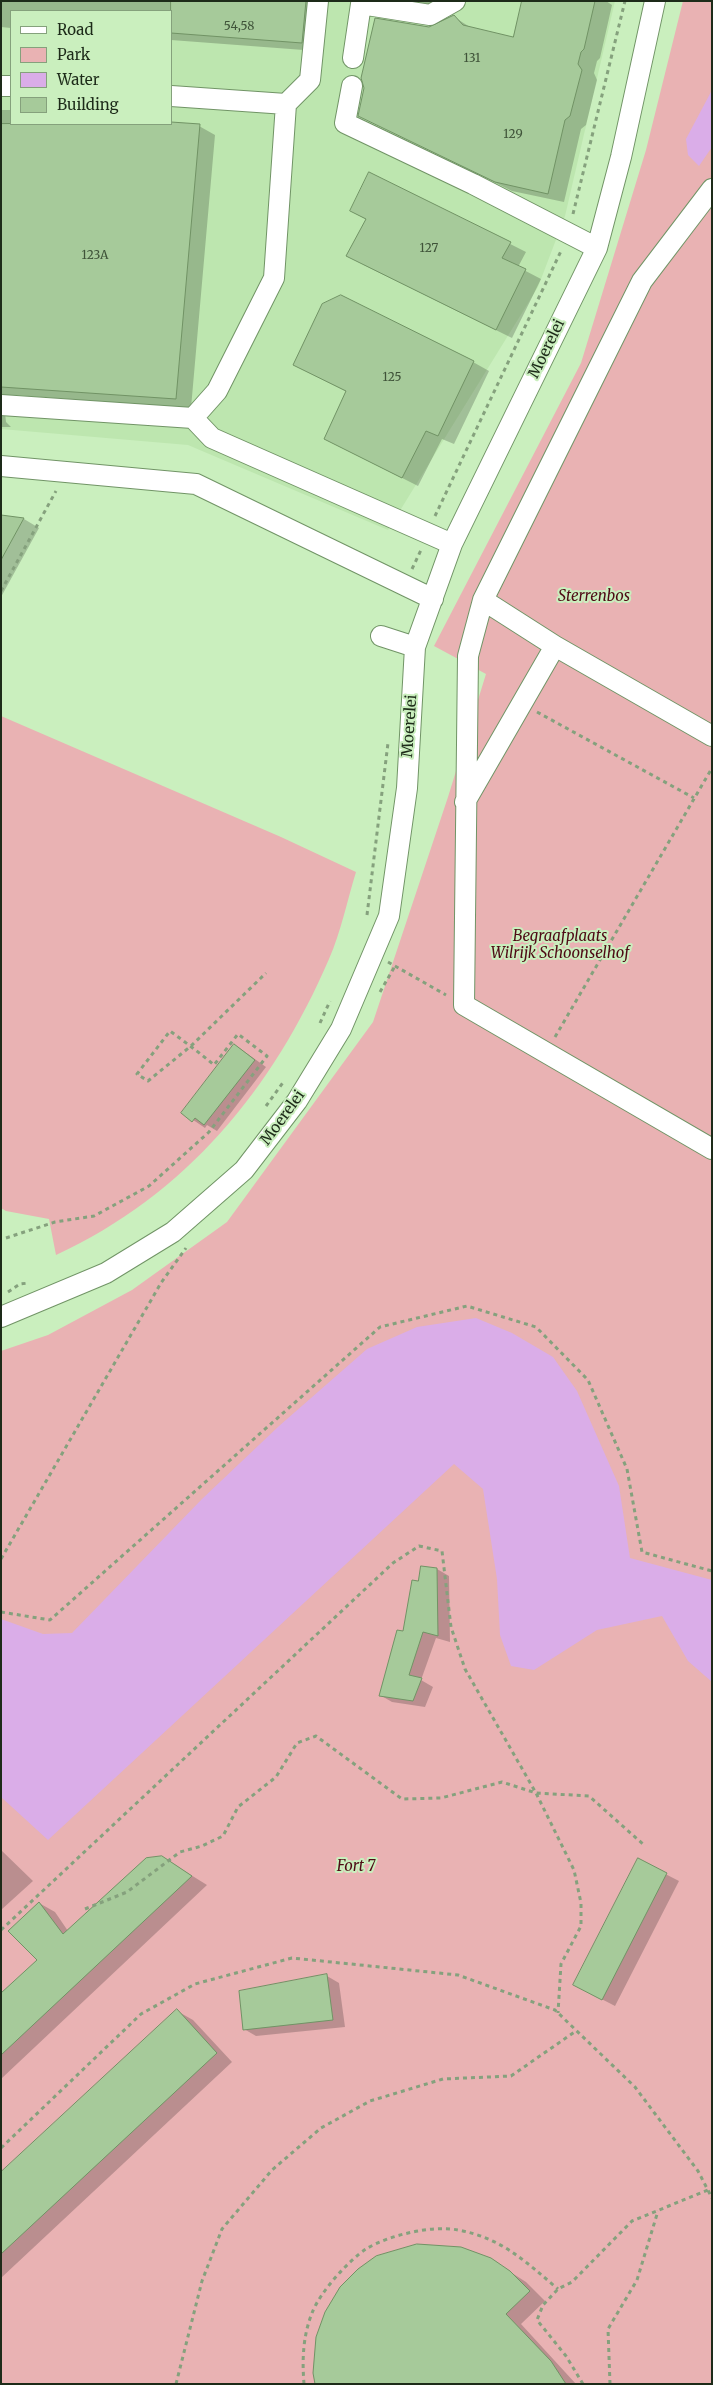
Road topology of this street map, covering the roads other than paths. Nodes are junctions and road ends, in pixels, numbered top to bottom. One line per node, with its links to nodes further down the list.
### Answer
1 (318, 1): 7 (street)
2 (454, 1): 4 (street)
3 (655, 1): 10 (street, Moerelei)
4 (353, 58)
5 (352, 86): 10 (street)
6 (172, 96): 7 (street)
7 (286, 104): 12 (street)
8 (712, 189): 9 (street)
9 (705, 214): 16 (street)
10 (597, 248): 14 (street, Moerelei)
11 (1, 404): 12 (street)
12 (193, 418): 14 (street)
13 (1, 466): 15 (street)
14 (452, 544): 15 (street, Moerelei)
15 (433, 599): 19 (street, Moerelei)
16 (483, 600): 18 (street); 21 (street)
17 (381, 636): 19 (street)
18 (555, 646): 20 (street); 21 (street)
19 (415, 647): 23 (street, Moerelei)
20 (712, 736)
21 (465, 803): 22 (street)
22 (712, 1150)
23 (1, 1316)

